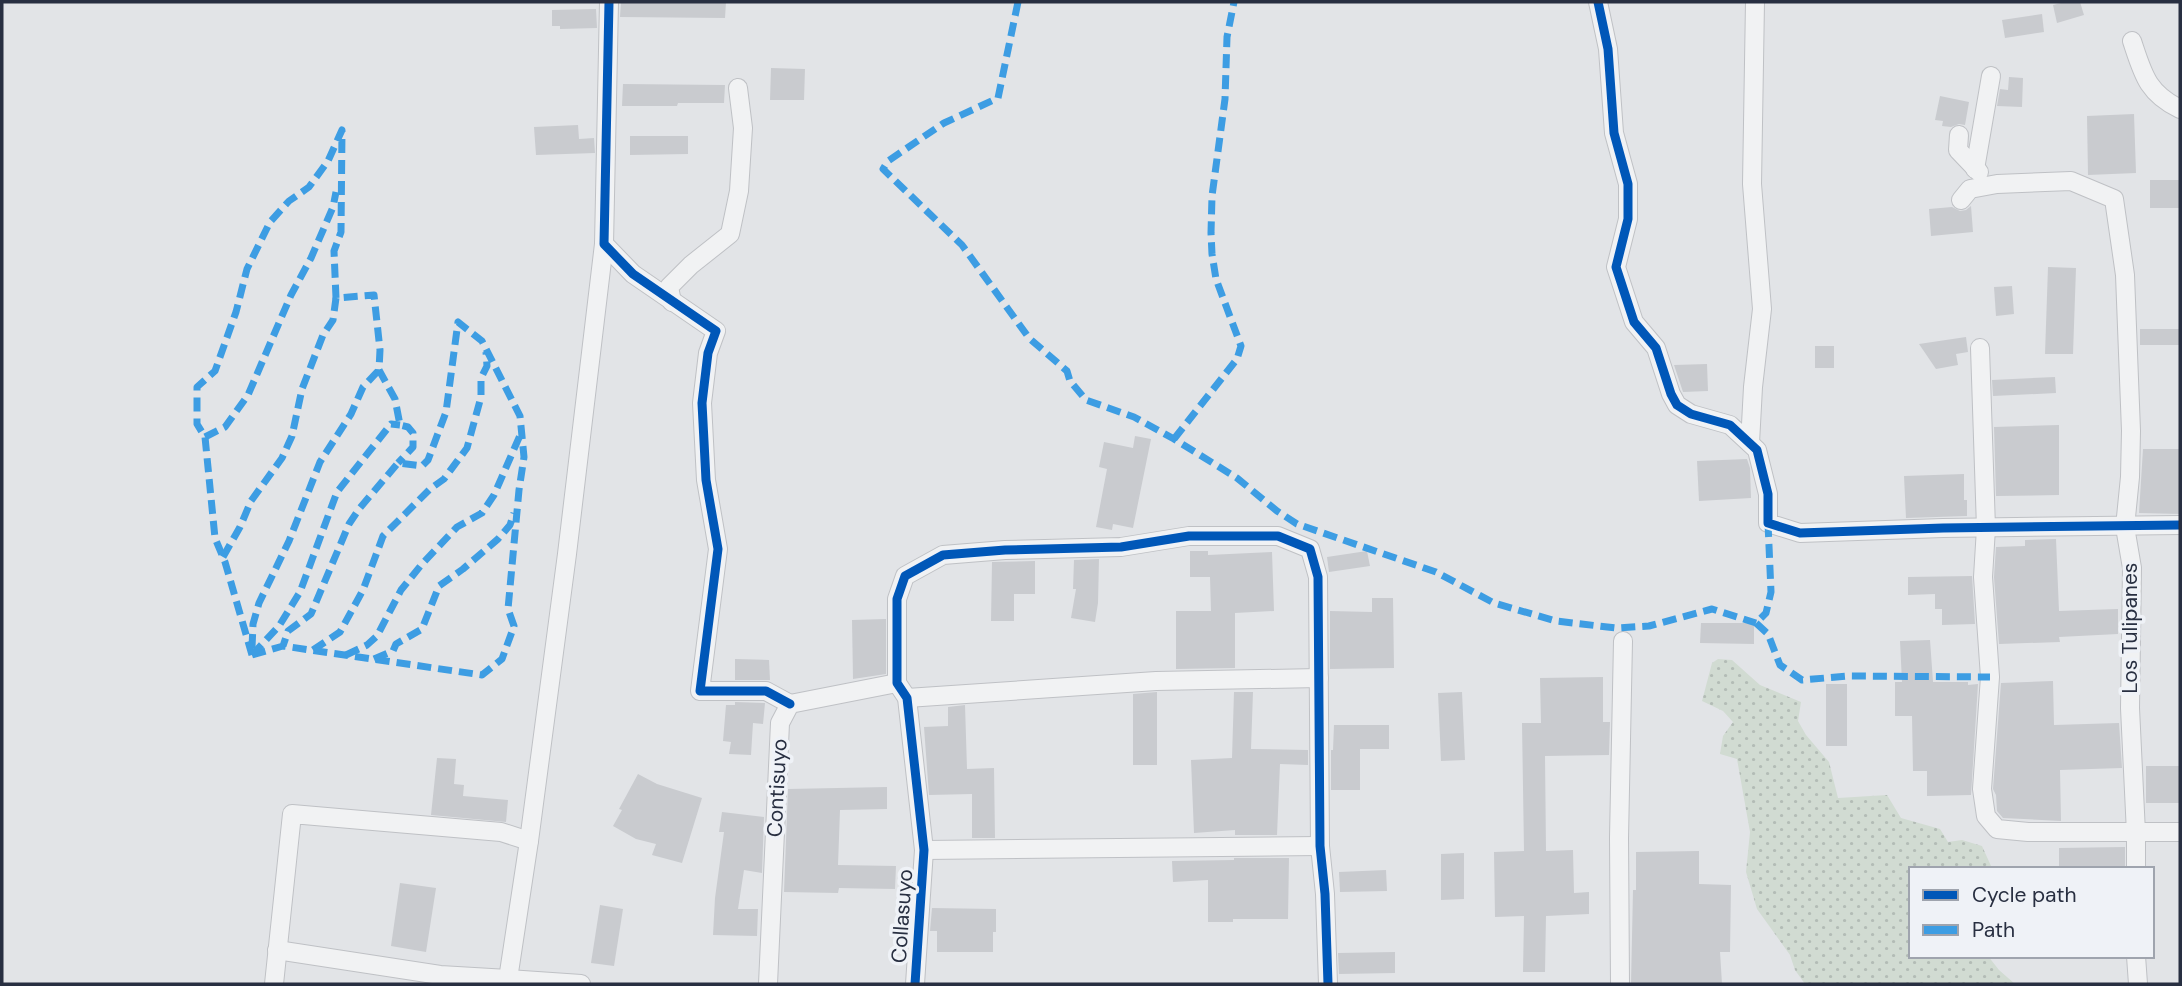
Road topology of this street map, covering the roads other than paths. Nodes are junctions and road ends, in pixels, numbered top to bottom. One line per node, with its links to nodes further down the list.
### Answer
1 (608, 2): 12 (street)
2 (1598, 2): 15 (street)
3 (1755, 2): 15 (street)
4 (2132, 41): 7 (street)
5 (1991, 76): 9 (street)
6 (738, 88): 13 (street)
7 (2180, 109)
8 (1959, 135): 9 (street)
9 (1975, 169): 10 (street)
10 (1997, 184): 11 (street); 17 (street, Los Tulipanes)
11 (1961, 201)
12 (604, 244): 13 (street); 25 (street)
13 (672, 302): 22 (street)
14 (1980, 348): 18 (street)
15 (1749, 443): 18 (street)
16 (2180, 525): 17 (street)
17 (2125, 527): 18 (street); 23 (street, Los Tulipanes)
18 (1986, 528): 23 (street)
19 (1623, 641): 37 (street)
20 (1319, 678): 21 (street); 21 (street, Collasuyo); 26 (street, Collasuyo)
21 (902, 690): 22 (street); 27 (street, Collasuyo)
22 (790, 704): 34 (street, Contisuyo)
23 (2136, 832): 24 (street); 28 (street, Los Tulipanes)
24 (2180, 832)
25 (528, 841): 29 (street); 31 (street)
26 (1320, 846): 27 (street); 36 (street, Collasuyo)
27 (924, 850): 35 (street, Collasuyo)
28 (2136, 867)
29 (277, 950): 31 (street); 32 (street)
30 (2136, 958): 38 (street)
31 (507, 982): 33 (street)
32 (274, 984)
33 (580, 984)
34 (768, 984)
35 (915, 984)
36 (1328, 984)
37 (1620, 984)
38 (2138, 984)

